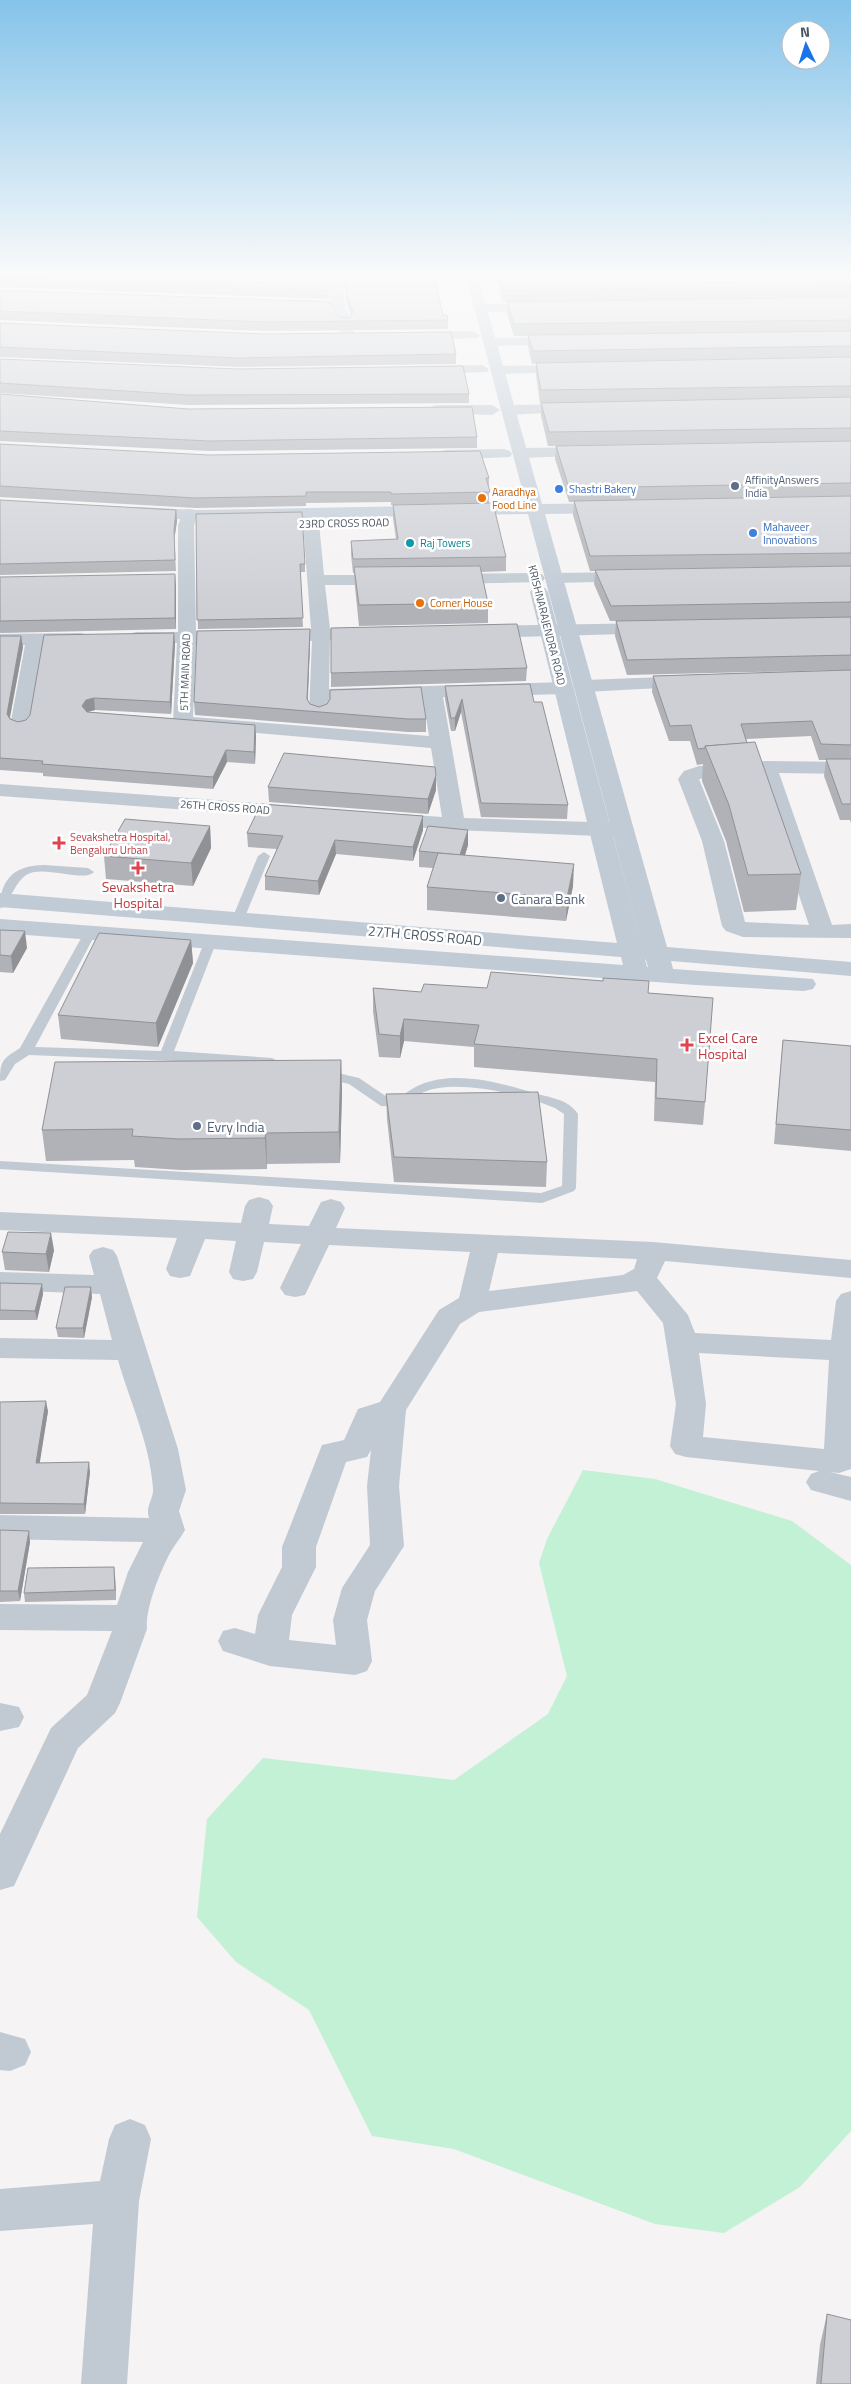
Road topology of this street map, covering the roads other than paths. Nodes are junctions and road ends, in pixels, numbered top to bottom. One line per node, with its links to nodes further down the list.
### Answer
1 (487, 388): 6 (main road)
2 (503, 388): 5 (main road)
3 (594, 408): 5 (street)
4 (417, 410): 6 (street)
5 (509, 410): 9 (main road)
6 (494, 416)
7 (500, 438): 10 (main road)
8 (606, 452): 9 (street)
9 (521, 453): 15 (main road)
10 (504, 454): 11 (street); 12 (main road)
11 (427, 455)
12 (508, 472)
13 (513, 491): 15 (main road, KRISHNARAJENDRA ROAD)
14 (624, 513): 15 (main road)
15 (528, 514): 17 (main road, 23RD CROSS ROAD); 18 (main road, 23RD CROSS ROAD); 22 (main road, KRISHNARAJENDRA ROAD)
16 (127, 517): 17 (main road, 23RD CROSS ROAD)
17 (188, 520): 18 (main road, 23RD CROSS ROAD); 21 (street, 5TH MAIN ROAD)
18 (311, 524): 23 (street)
19 (653, 577): 22 (street)
20 (167, 578): 21 (street)
21 (187, 578): 31 (street, 5TH MAIN ROAD)
22 (545, 578): 25 (street); 27 (main road, KRISHNARAJENDRA ROAD)
23 (317, 580): 24 (street); 30 (street)
24 (405, 580)
25 (424, 580)
26 (667, 628): 27 (street)
27 (559, 631): 28 (street); 37 (main road, KRISHNARAJENDRA ROAD); 38 (main road, KRISHNARAJENDRA ROAD)
28 (458, 633)
29 (390, 634): 30 (street)
30 (322, 635): 31 (street); 40 (street)
31 (187, 637): 33 (street); 42 (street, 5TH MAIN ROAD)
32 (101, 638): 35 (street)
33 (120, 638)
34 (0, 640): 35 (street)
35 (35, 640): 41 (street)
36 (704, 682): 37 (street)
37 (585, 686): 51 (main road, KRISHNARAJENDRA ROAD)
38 (564, 688): 39 (street); 50 (main road, KRISHNARAJENDRA ROAD)
39 (432, 692): 40 (street); 43 (street)
40 (320, 695): 42 (street)
41 (20, 726)
42 (318, 733): 43 (street, 5TH MAIN ROAD)
43 (440, 744): 49 (street)
44 (766, 767): 45 (street); 58 (street); 58 (street)
45 (851, 768)
46 (0, 790): 47 (street, 26TH CROSS ROAD)
47 (316, 813)
48 (365, 817): 49 (street)
49 (454, 824): 50 (street)
50 (600, 829): 51 (street); 61 (main road, KRISHNARAJENDRA ROAD)
51 (623, 830): 62 (main road, KRISHNARAJENDRA ROAD)
52 (264, 856): 55 (lane)
53 (88, 872): 54 (lane)
54 (1, 902): 55 (main road, 27TH CROSS ROAD)
55 (238, 919): 61 (main road, 27TH CROSS ROAD)
56 (0, 926): 59 (main road, 27TH CROSS ROAD)
57 (851, 931): 58 (street)
58 (823, 932)
59 (90, 934): 60 (main road, 27TH CROSS ROAD); 65 (lane)
60 (210, 943): 61 (main road, 27TH CROSS ROAD); 66 (lane)
61 (634, 962): 62 (main road, 27TH CROSS ROAD)
62 (659, 965): 63 (main road, 27TH CROSS ROAD); 64 (main road, 27TH CROSS ROAD)
63 (851, 969)
64 (851, 986)
65 (26, 1052): 66 (lane); 69 (lane)
66 (166, 1055): 67 (lane)
67 (286, 1065)
68 (309, 1070): 70 (lane)
69 (0, 1077)
70 (0, 1165)
71 (330, 1208): 75 (street)
72 (0, 1220): 74 (street)
73 (255, 1220): 74 (street); 75 (street); 81 (street)
74 (194, 1230): 79 (street)
75 (317, 1236): 76 (street); 85 (street)
76 (486, 1243): 77 (street); 87 (street)
77 (653, 1251): 80 (street); 82 (street)
78 (103, 1256): 84 (street)
79 (180, 1269)
80 (851, 1269)
81 (243, 1272)
82 (642, 1279): 87 (street); 88 (street)
83 (0, 1281): 84 (street)
84 (112, 1285): 90 (street)
85 (295, 1288)
86 (851, 1301): 91 (street)
87 (472, 1303): 92 (street)
88 (682, 1342): 91 (street); 91 (street)
89 (0, 1348): 90 (street)
90 (130, 1350): 94 (street)
91 (845, 1351)
92 (391, 1410): 98 (street); 98 (street)
93 (0, 1527): 94 (street)
94 (169, 1530): 96 (street)
95 (0, 1617): 96 (street)
96 (129, 1618): 99 (street)
97 (235, 1641): 98 (street)
98 (270, 1652)
99 (0, 1874)
100 (130, 2139): 101 (street)
101 (117, 2201): 102 (street); 103 (street)
102 (0, 2210)
103 (104, 2384)

